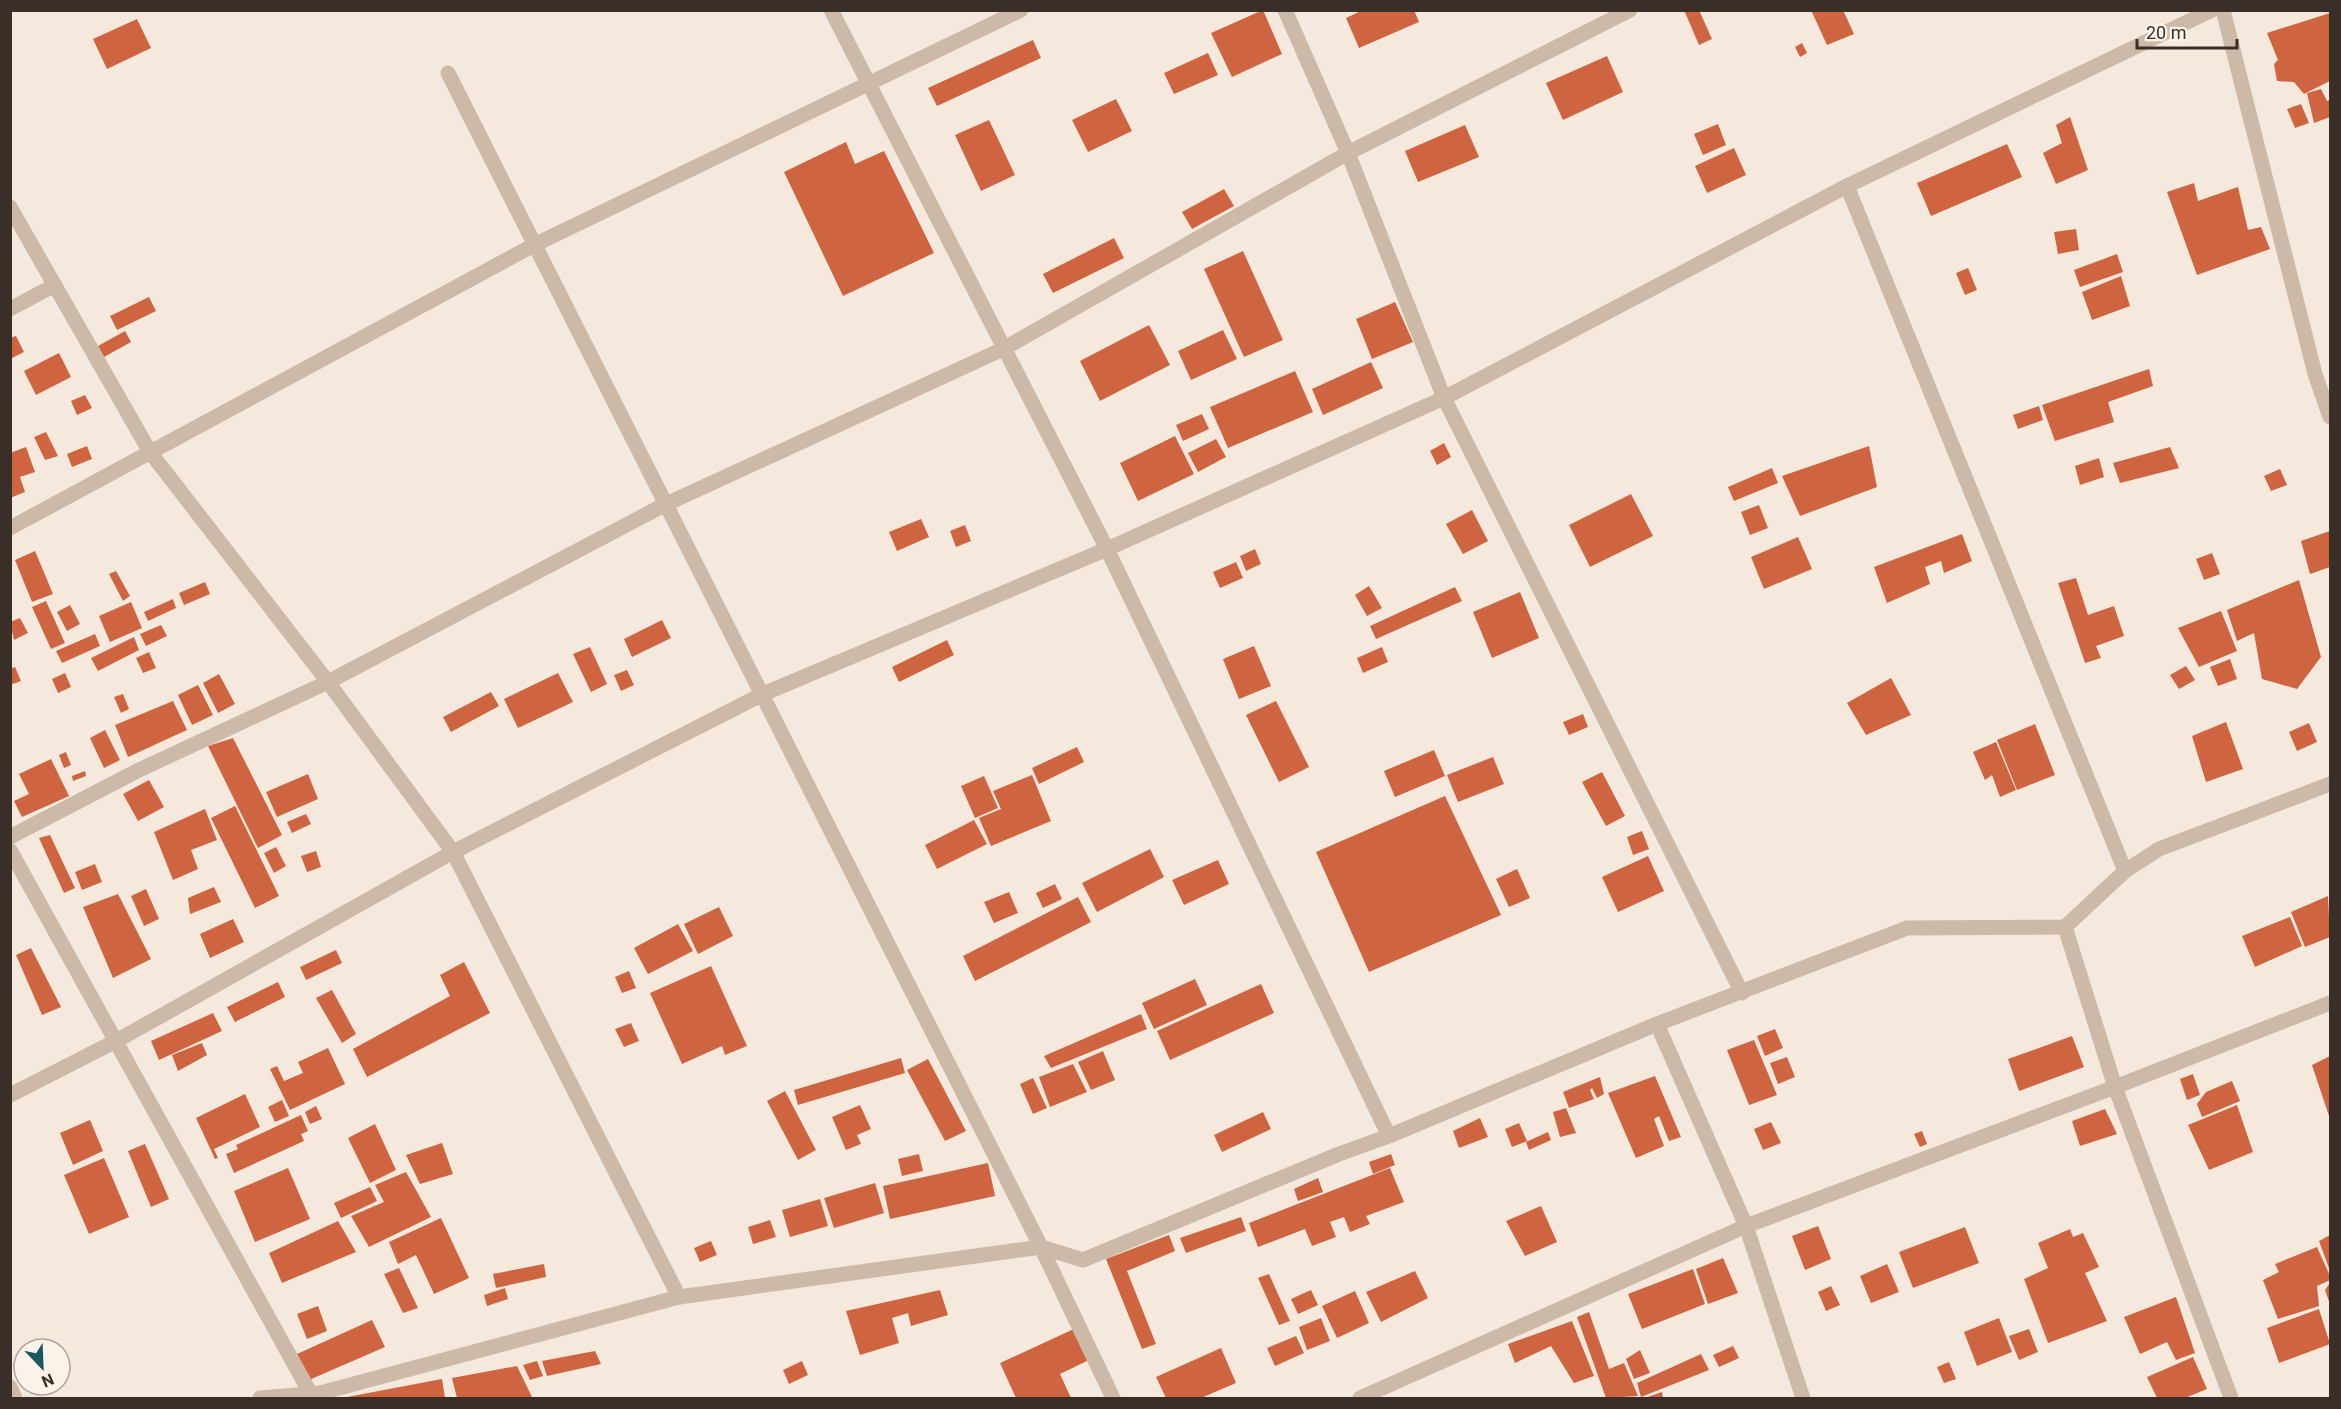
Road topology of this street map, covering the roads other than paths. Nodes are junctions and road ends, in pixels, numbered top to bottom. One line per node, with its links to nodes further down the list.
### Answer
1 (831, 10): 8 (street)
2 (1021, 10): 8 (street)
3 (1285, 10): 9 (street)
4 (1630, 10): 9 (street)
5 (2212, 10): 10 (street)
6 (2223, 10): 17 (street)
7 (448, 73): 12 (street)
8 (868, 85): 12 (street); 15 (street)
9 (1348, 153): 15 (street); 16 (street)
10 (1847, 186): 16 (street); 28 (street)
11 (10, 207): 13 (street)
12 (534, 245): 18 (street); 19 (street)
13 (55, 285): 14 (street); 18 (street)
14 (10, 309)
15 (1003, 349): 19 (street); 21 (street)
16 (1444, 398): 21 (street); 30 (street)
17 (2331, 417)
18 (150, 452): 20 (street); 22 (street)
19 (664, 505): 22 (street); 23 (street)
20 (10, 528)
21 (1107, 549): 23 (street); 36 (street)
22 (328, 682): 25 (street); 27 (street)
23 (763, 694): 27 (street); 38 (street)
24 (2331, 784): 28 (street)
25 (10, 837)
26 (10, 850): 33 (street)
27 (453, 852): 33 (street); 39 (street)
28 (2125, 871): 29 (street)
29 (2065, 927): 30 (street); 34 (street)
30 (1742, 993): 32 (street)
31 (2331, 1003): 34 (street)
32 (1657, 1024): 36 (street); 37 (street)
33 (118, 1040): 35 (street); 41 (street)
34 (2115, 1087): 37 (street); 47 (street)
35 (10, 1095)
36 (1389, 1136): 38 (street)
37 (1746, 1226): 45 (street); 46 (street)
38 (1041, 1247): 39 (street); 44 (street)
39 (679, 1297): 41 (street)
40 (10, 1387): 42 (street)
41 (313, 1395): 43 (street)
42 (15, 1398)
43 (260, 1398)
44 (1113, 1398)
45 (1360, 1398)
46 (1803, 1398)
47 (2232, 1398)

